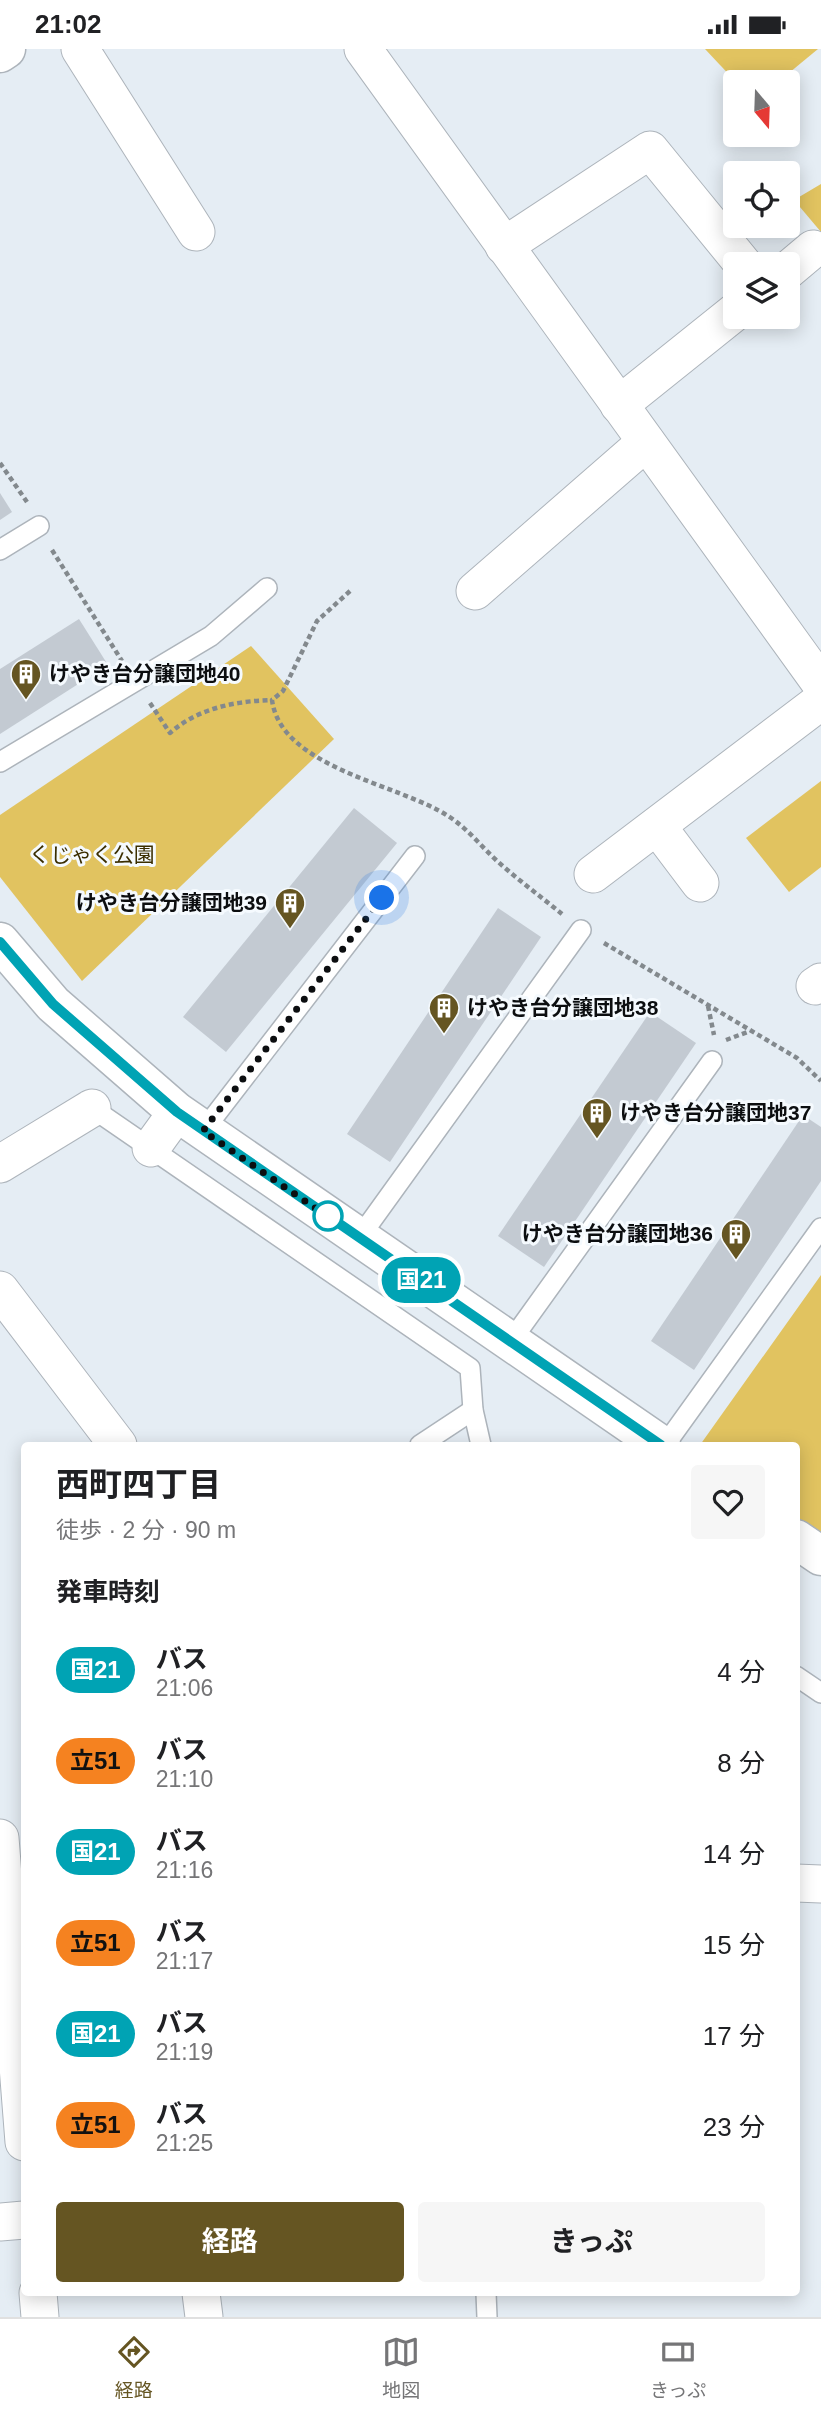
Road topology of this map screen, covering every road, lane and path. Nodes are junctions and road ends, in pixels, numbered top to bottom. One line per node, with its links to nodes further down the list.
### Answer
1 (6, 49): 4 (street)
2 (80, 49): 5 (street)
3 (363, 49): 6 (street)
4 (0, 53)
5 (196, 232)
6 (504, 246): 7 (street); 9 (street)
7 (733, 252)
8 (723, 322): 9 (street)
9 (619, 405): 10 (street)
10 (646, 442): 16 (street); 18 (street)
11 (0, 463): 12 (path)
12 (39, 526): 13 (lane); 17 (path)
13 (0, 550)
14 (267, 588): 17 (lane)
15 (349, 591): 19 (path)
16 (475, 591)
17 (135, 681): 19 (path); 21 (lane)
18 (821, 684)
19 (272, 700): 26 (path)
20 (821, 701): 22 (street)
21 (0, 762)
22 (657, 826): 24 (street); 25 (street)
23 (415, 856): 32 (lane)
24 (593, 874)
25 (700, 883)
26 (581, 930): 28 (path); 36 (lane)
27 (0, 943): 32 (street)
28 (751, 1030): 29 (path); 30 (path)
29 (714, 1054): 38 (lane)
30 (821, 1081)
31 (92, 1108): 33 (lane); 34 (street)
32 (190, 1121): 33 (street); 36 (street)
33 (151, 1148): 39 (lane)
34 (0, 1164)
35 (821, 1228): 44 (lane)
36 (359, 1238): 38 (street)
37 (0, 1290): 40 (street)
38 (511, 1341): 43 (street)
39 (473, 1411): 41 (lane); 42 (lane)
40 (116, 1442)
41 (425, 1442)
42 (480, 1442)
43 (659, 1442)
44 (665, 1442)
45 (800, 1542): 46 (street)
46 (821, 1556)
47 (800, 1679): 48 (lane)
48 (821, 1693)
49 (0, 1838): 52 (street)
50 (800, 1883): 51 (street)
51 (821, 1884)
52 (8, 2050): 53 (street)
53 (21, 2125)
54 (21, 2220): 55 (street)
55 (0, 2222)
56 (38, 2296): 59 (street)
57 (201, 2296): 60 (street)
58 (486, 2296): 61 (lane)
59 (40, 2317)
60 (204, 2317)
61 (487, 2317)

